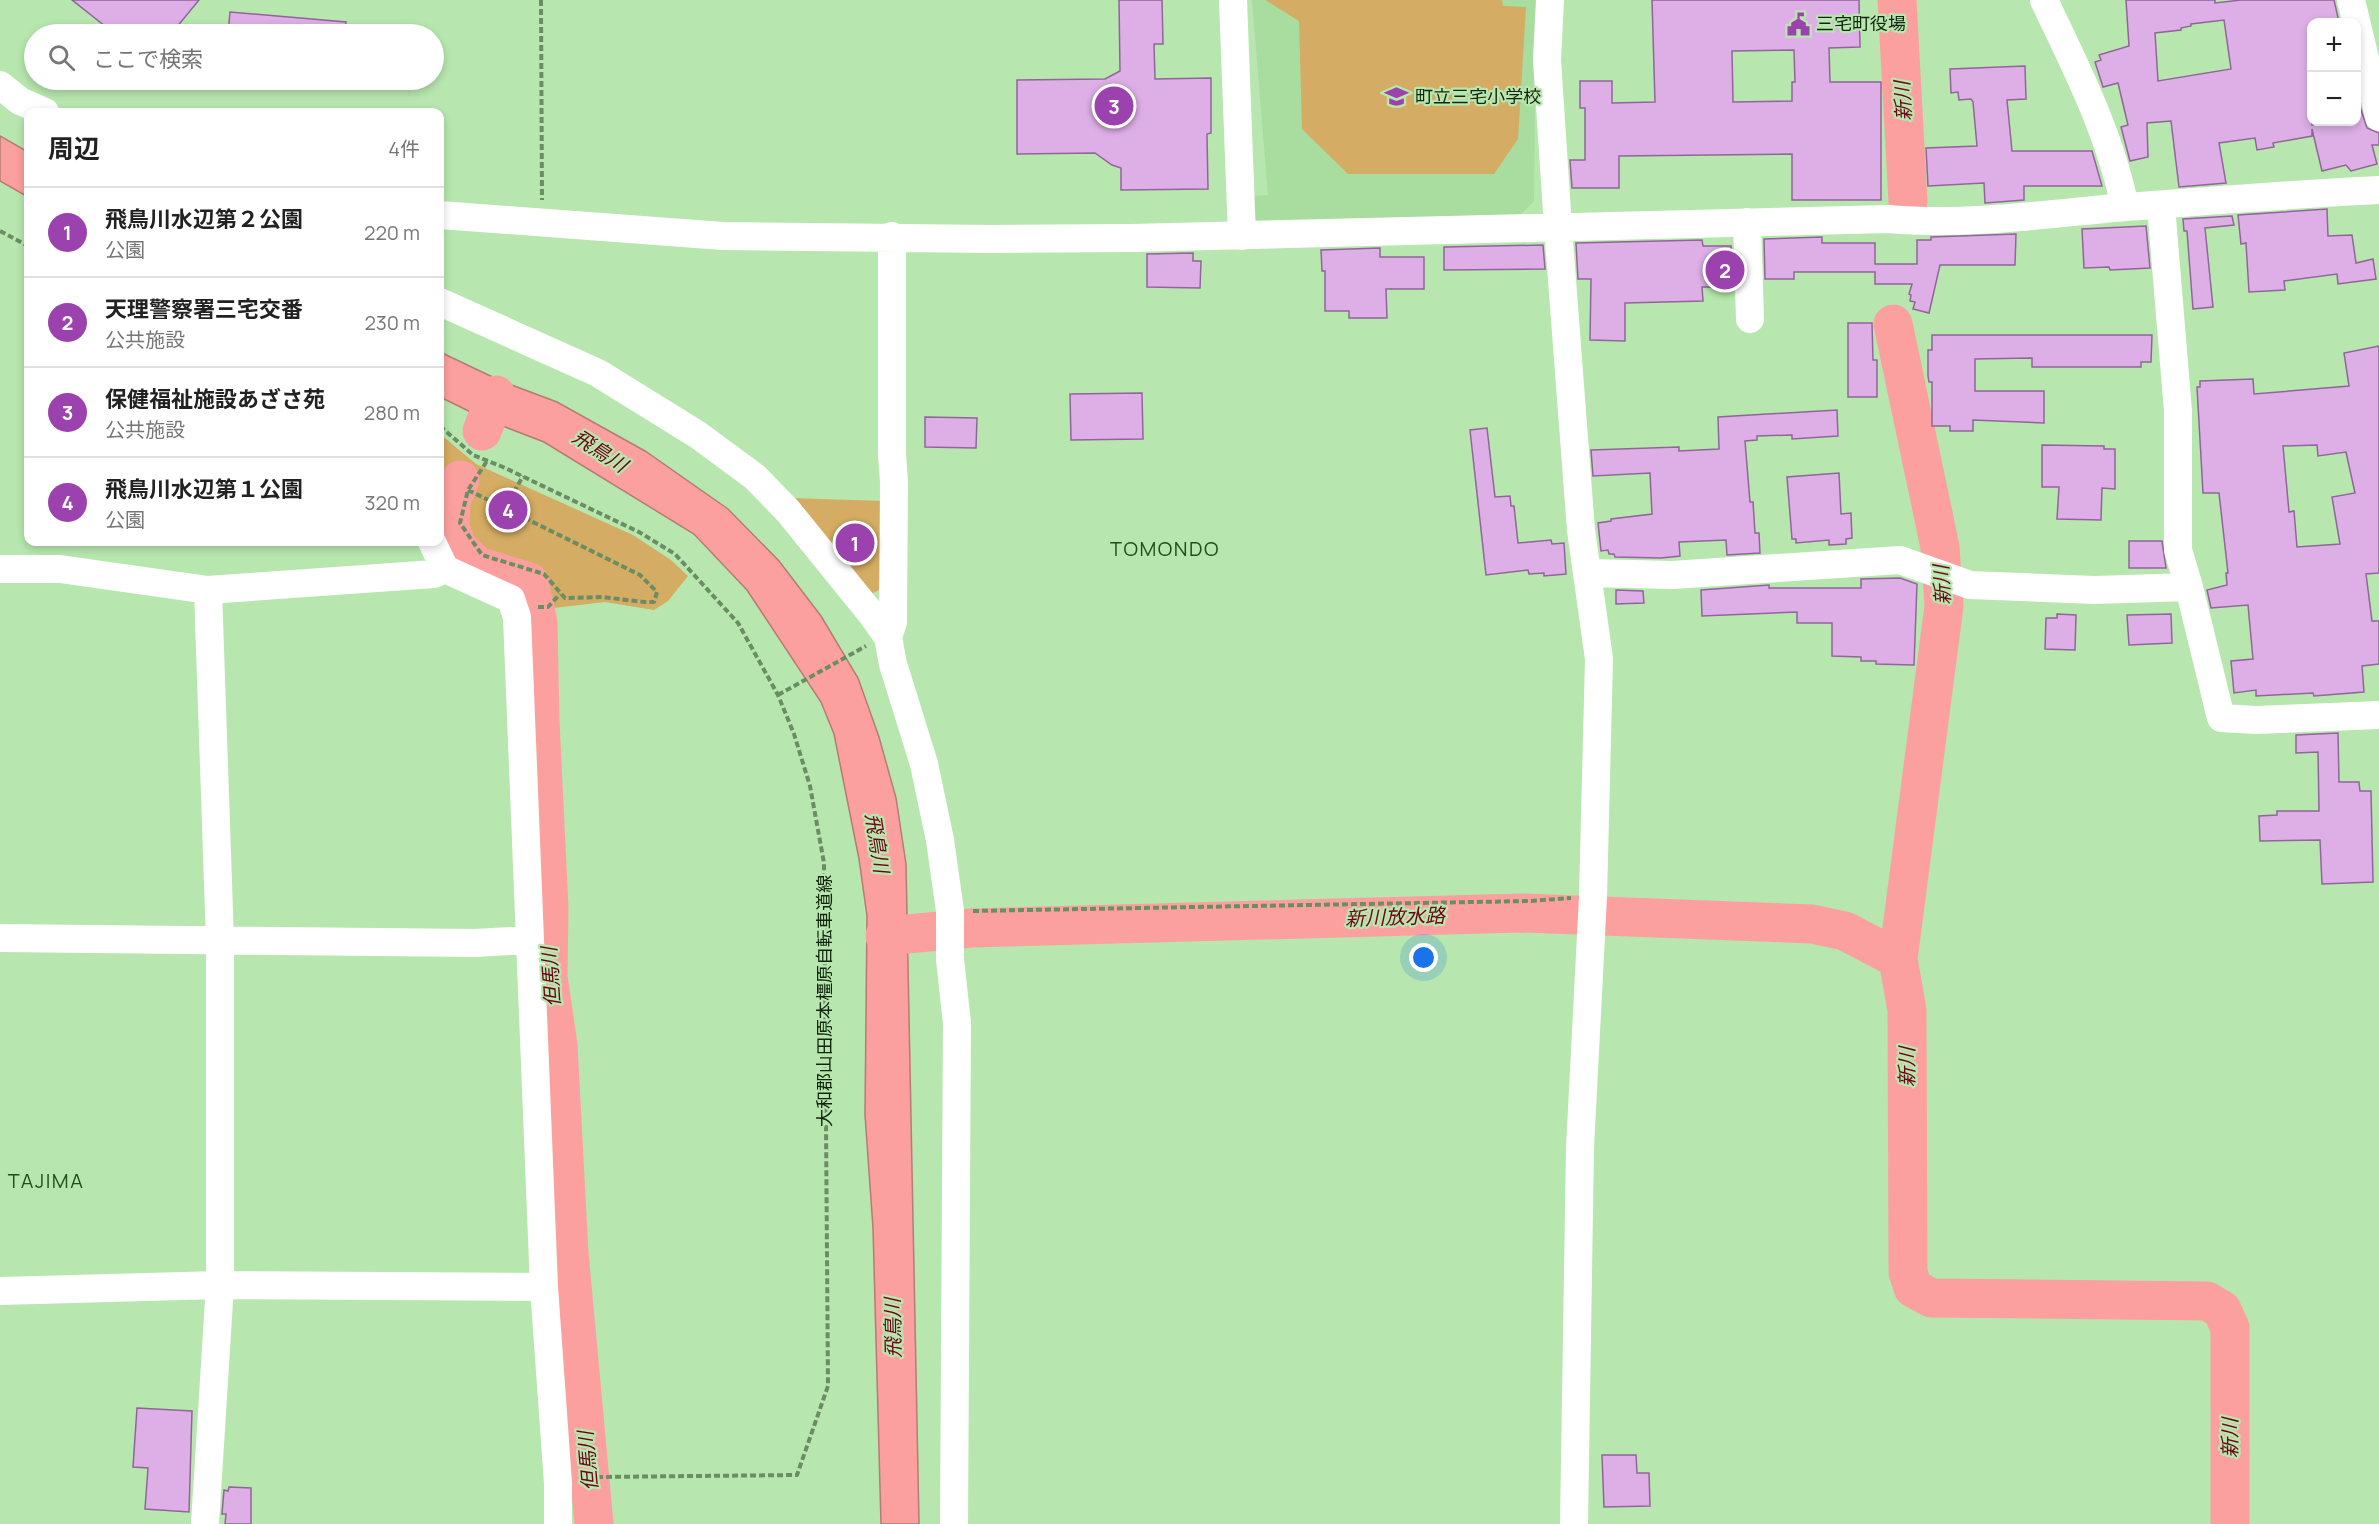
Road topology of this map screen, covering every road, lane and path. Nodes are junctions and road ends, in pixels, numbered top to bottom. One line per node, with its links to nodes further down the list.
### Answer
1 (541, 0): 13 (path)
2 (1233, 0): 18 (street)
3 (1550, 0): 15 (street)
4 (2043, 0): 11 (street)
5 (2351, 0): 8 (street)
6 (0, 85): 7 (street)
7 (36, 108)
8 (2379, 117)
9 (2379, 190): 10 (street)
10 (2161, 206): 11 (street); 31 (street)
11 (2125, 207): 14 (street)
12 (444, 215): 13 (street)
13 (542, 222): 17 (street)
14 (1747, 222): 15 (street); 21 (street)
15 (1558, 227): 18 (street); 30 (street)
16 (0, 231): 19 (path)
17 (892, 236): 18 (street); 33 (street)
18 (1242, 236)
19 (24, 244)
20 (444, 304): 33 (street)
21 (1750, 319)
22 (444, 430): 23 (path, 大和郡山田原本橿原自転車道線)
23 (487, 460): 24 (path, 大和郡山田原本橿原自転車道線); 25 (path)
24 (523, 476): 26 (path); 34 (path, 大和郡山田原本橿原自転車道線)
25 (468, 490): 26 (path); 26 (path)
26 (505, 508)
27 (434, 546): 29 (street)
28 (0, 569): 32 (street)
29 (445, 569): 32 (street); 39 (street)
30 (1589, 573): 31 (street); 36 (street)
31 (2189, 587): 35 (street)
32 (208, 590): 40 (street)
33 (878, 641): 34 (path); 37 (street)
34 (780, 694): 44 (path, 大和郡山田原本橿原自転車道線)
35 (2379, 715)
36 (1593, 897): 37 (path); 48 (street)
37 (950, 911): 47 (street)
38 (0, 938): 40 (street)
39 (530, 940): 40 (street); 42 (street)
40 (220, 941): 41 (street)
41 (220, 1285): 42 (street); 43 (street); 45 (street)
42 (544, 1287): 44 (street)
43 (0, 1291)
44 (558, 1483): 46 (street)
45 (205, 1524)
46 (558, 1524)
47 (954, 1524)
48 (1574, 1524)

